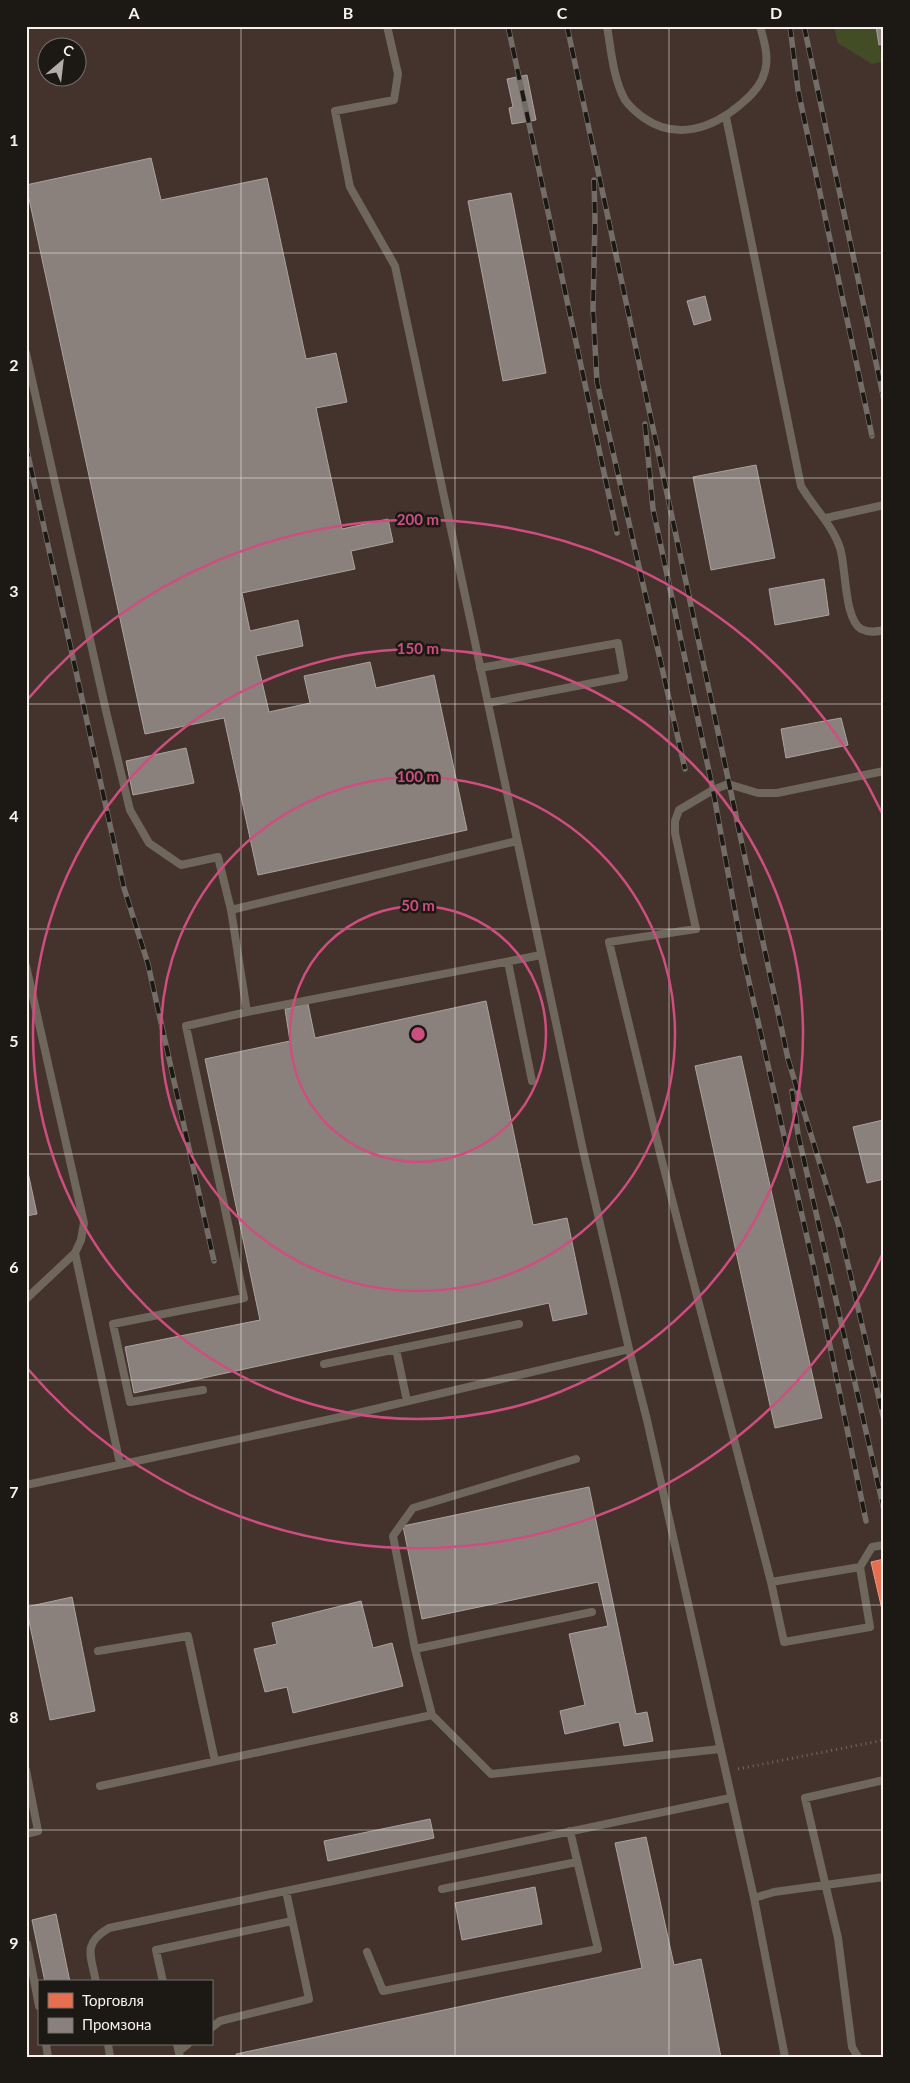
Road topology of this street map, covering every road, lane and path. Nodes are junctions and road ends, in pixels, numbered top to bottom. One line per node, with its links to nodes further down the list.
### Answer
1 (387, 26): 9 (lane)
2 (607, 26): 4 (lane)
3 (760, 26): 4 (lane)
4 (726, 117): 7 (lane)
5 (26, 354): 13 (lane)
6 (884, 506): 7 (lane)
7 (826, 518): 8 (lane)
8 (884, 630)
9 (480, 668): 10 (lane); 10 (lane)
10 (488, 703): 12 (lane)
11 (884, 771): 32 (lane)
12 (517, 841): 13 (lane); 14 (lane)
13 (231, 910): 17 (lane)
14 (541, 954): 15 (lane); 23 (lane)
15 (508, 962): 17 (lane); 18 (lane)
16 (27, 971): 19 (lane)
17 (247, 1012): 25 (lane)
18 (532, 1081)
19 (75, 1253): 20 (lane); 28 (lane)
20 (26, 1299)
21 (519, 1324): 22 (lane)
22 (396, 1349): 24 (lane); 26 (lane)
23 (629, 1349): 26 (lane); 38 (lane)
24 (324, 1364)
25 (204, 1390)
26 (407, 1401): 28 (lane)
27 (576, 1459): 34 (lane)
28 (120, 1464): 29 (lane)
29 (26, 1485)
30 (884, 1545): 31 (lane)
31 (860, 1567): 32 (lane); 32 (lane)
32 (771, 1582)
33 (592, 1612): 34 (lane)
34 (415, 1649): 36 (lane)
35 (98, 1651): 39 (lane)
36 (432, 1715): 38 (lane); 39 (lane)
37 (884, 1740): 40 (path)
38 (720, 1749): 44 (lane)
39 (215, 1761): 43 (lane)
40 (738, 1769)
41 (26, 1770): 46 (lane)
42 (884, 1780): 49 (lane)
43 (100, 1786)
44 (730, 1798): 45 (lane); 52 (lane)
45 (570, 1831): 47 (lane); 51 (lane)
46 (26, 1834)
47 (577, 1862): 50 (lane); 55 (lane)
48 (884, 1877): 49 (lane)
49 (826, 1885): 52 (lane); 61 (lane)
50 (442, 1889)
51 (286, 1891): 53 (lane); 56 (lane)
52 (754, 1898): 60 (lane)
53 (292, 1921): 57 (lane); 59 (lane)
54 (27, 1944): 58 (lane)
55 (367, 1952)
56 (96, 1980)
57 (163, 1980)
58 (38, 2001)
59 (212, 2027)
60 (785, 2057)
61 (858, 2057)

